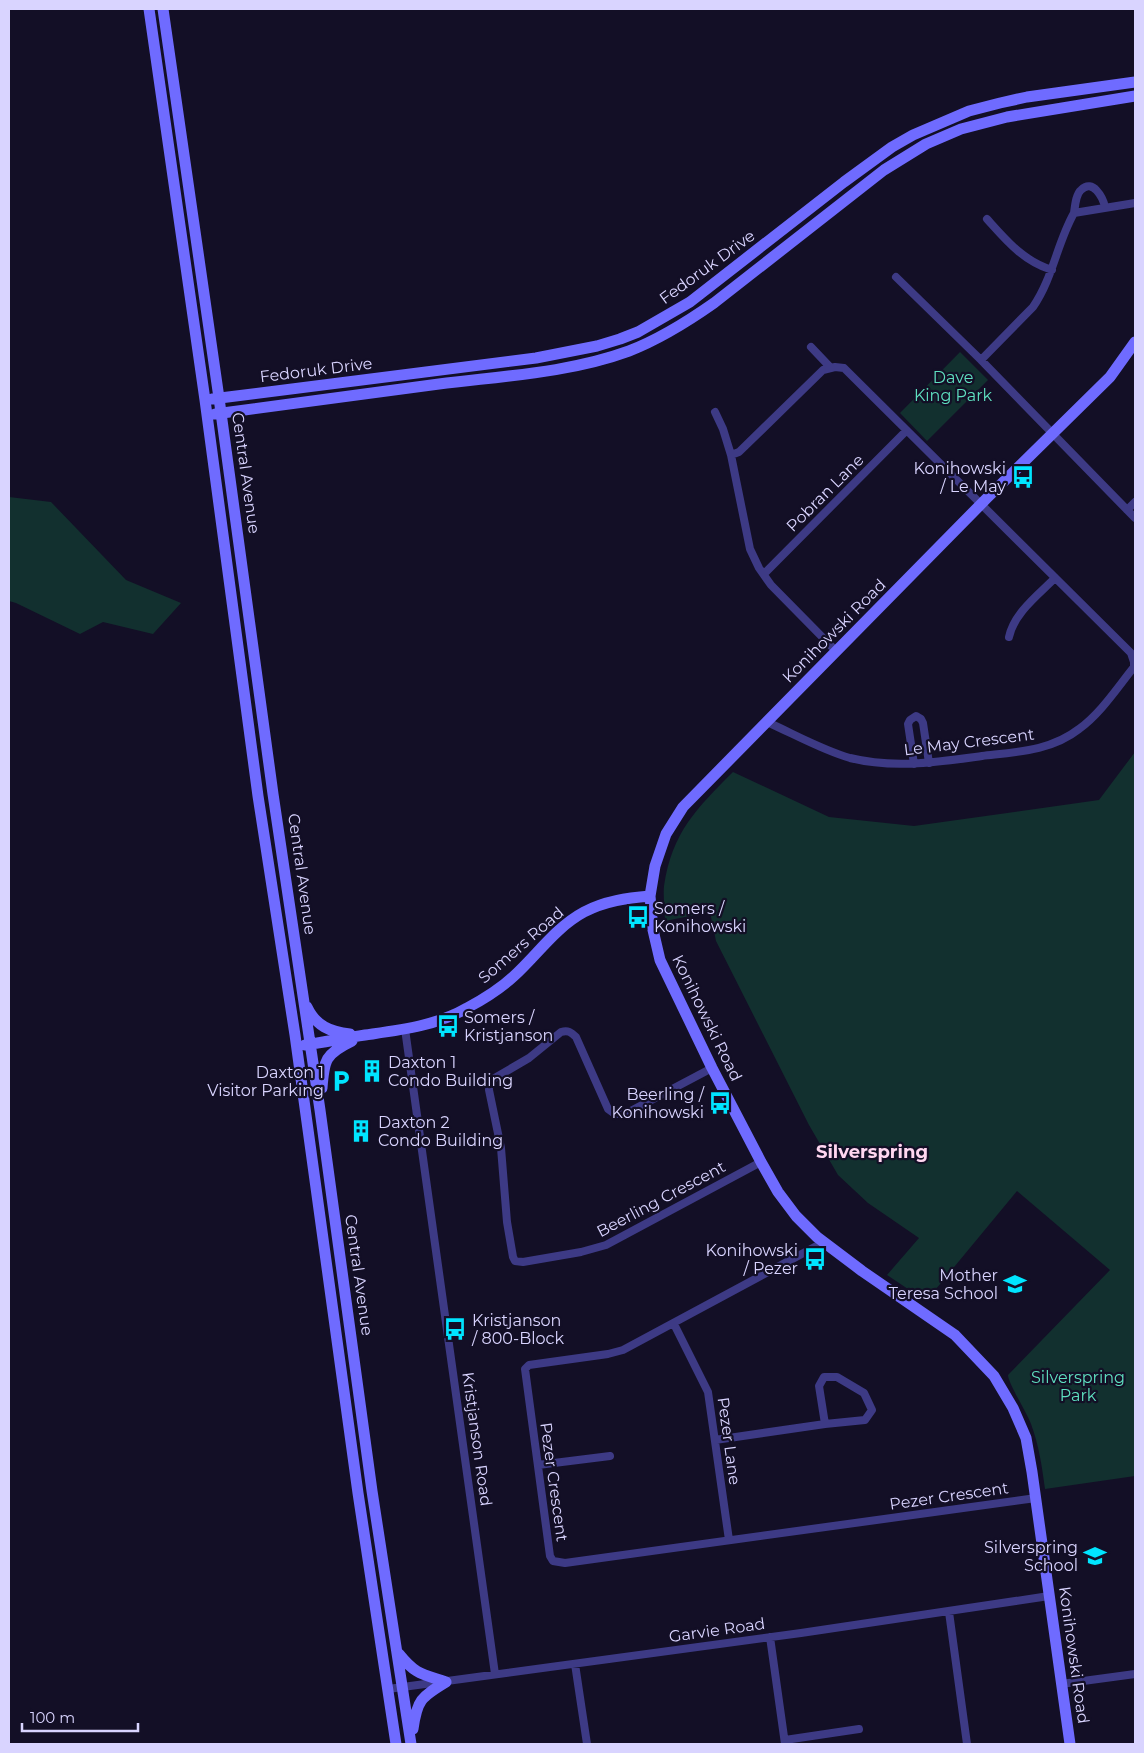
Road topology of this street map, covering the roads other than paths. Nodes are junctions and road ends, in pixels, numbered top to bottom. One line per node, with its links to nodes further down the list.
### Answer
1 (149, 9): 16 (main road, Central Avenue)
2 (162, 9): 15 (main road, Central Avenue)
3 (1135, 82): 15 (main road, Fedoruk Drive)
4 (1135, 96): 18 (main road, Fedoruk Drive)
5 (1135, 203): 6 (street)
6 (1104, 207): 7 (street); 7 (street)
7 (1074, 212): 9 (street)
8 (987, 218): 9 (street)
9 (1052, 270): 13 (street)
10 (896, 278): 13 (street)
11 (1135, 342): 21 (main road, Konihowski Road)
12 (812, 347): 14 (street)
13 (980, 360): 21 (street)
14 (830, 367): 20 (street, Le May Crescent); 22 (street)
15 (219, 398): 16 (main road, Fedoruk Drive); 18 (main road, Central Avenue)
16 (204, 400): 19 (main road, Central Avenue)
17 (715, 412): 22 (street)
18 (222, 413): 19 (main road, Fedoruk Drive); 35 (main road, Central Avenue)
19 (206, 415): 39 (main road, Central Avenue)
20 (906, 431): 24 (street, Le May Crescent); 27 (street, Pobran Lane)
21 (1052, 434): 24 (main road, Konihowski Road); 25 (street)
22 (730, 455): 27 (street)
23 (1135, 502): 25 (street)
24 (981, 505): 28 (street, Le May Crescent); 30 (main road, Konihowski Road)
25 (1127, 510): 26 (street)
26 (1135, 518)
27 (764, 574): 30 (street)
28 (1055, 578): 29 (street); 32 (street, Le May Crescent)
29 (1009, 637)
30 (836, 651): 31 (main road, Konihowski Road)
31 (767, 722): 33 (street, Le May Crescent); 34 (main road, Konihowski Road)
32 (929, 763): 33 (street, Le May Crescent); 33 (street)
33 (914, 764)
34 (650, 896): 36 (main road, Somers Road); 40 (main road, Konihowski Road)
35 (304, 1003): 37 (main road); 38 (main road, Central Avenue)
36 (405, 1029): 37 (main road, Somers Road); 56 (street, Kristjanson Road)
37 (362, 1036): 38 (main road, Somers Road); 41 (main road)
38 (310, 1044): 39 (main road, Somers Road); 41 (main road, Central Avenue)
39 (296, 1046): 61 (main road, Central Avenue)
40 (712, 1068): 42 (main road, Konihowski Road); 42 (street, Beerling Crescent)
41 (320, 1110): 54 (main road, Central Avenue)
42 (761, 1162): 43 (main road, Konihowski Road)
43 (824, 1242): 44 (street, Pezer Crescent); 49 (main road, Konihowski Road)
44 (674, 1324): 46 (street, Pezer Lane); 48 (street, Pezer Crescent)
45 (825, 1424): 45 (street); 46 (street)
46 (715, 1440): 50 (street, Pezer Lane)
47 (610, 1456): 48 (street)
48 (538, 1465): 50 (street, Pezer Crescent)
49 (1036, 1498): 50 (street, Pezer Crescent); 51 (main road, Konihowski Road)
50 (729, 1540)
51 (1049, 1596): 52 (street, Garvie Road); 59 (main road, Konihowski Road)
52 (949, 1612): 53 (street, Garvie Road); 67 (street)
53 (770, 1636): 55 (street, Garvie Road); 64 (street)
54 (397, 1652): 58 (main road); 60 (main road, Central Avenue)
55 (575, 1664): 56 (street, Garvie Road); 66 (street)
56 (495, 1674): 58 (street, Garvie Road)
57 (1135, 1674): 59 (street)
58 (446, 1682): 60 (street, Garvie Road); 63 (main road)
59 (1061, 1684): 68 (main road, Konihowski Road)
60 (403, 1687): 61 (street, Garvie Road); 63 (main road, Central Avenue)
61 (388, 1689): 65 (main road, Central Avenue)
62 (858, 1729): 64 (street)
63 (411, 1742)
64 (785, 1742)
65 (396, 1744)
66 (587, 1744)
67 (967, 1744)
68 (1070, 1744)

